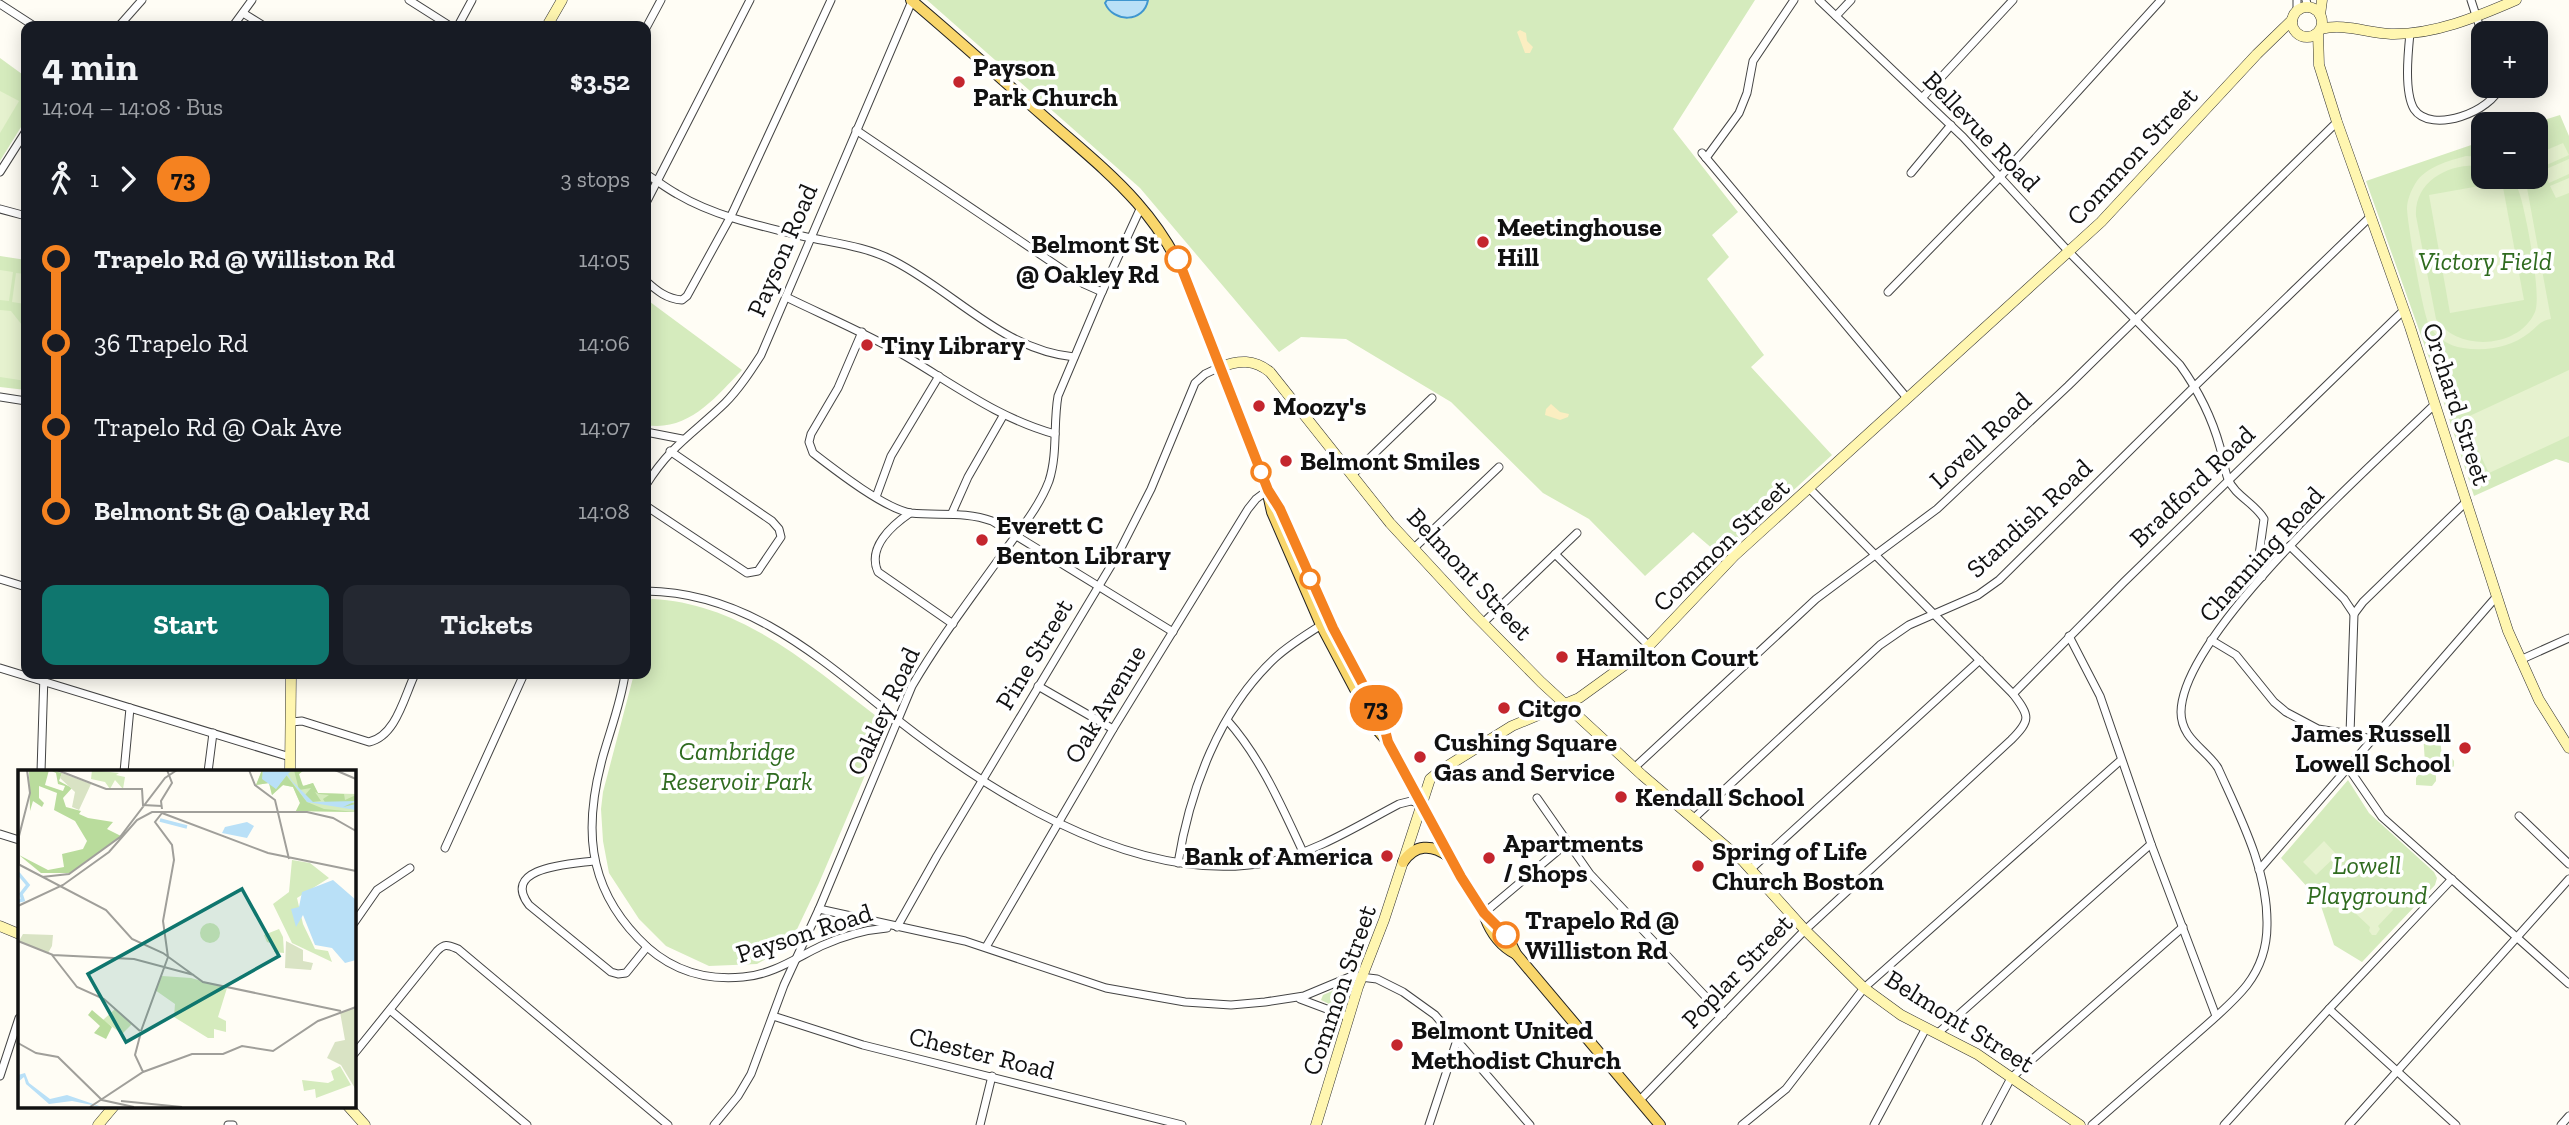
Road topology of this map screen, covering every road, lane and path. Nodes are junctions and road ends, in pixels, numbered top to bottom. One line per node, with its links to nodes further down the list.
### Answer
1 (15, 0): 21 (street)
2 (142, 0): 28 (street)
3 (251, 0): 22 (street)
4 (409, 0): 31 (street)
5 (472, 0): 32 (street)
6 (562, 0): 33 (main road)
7 (662, 0): 34 (street)
8 (750, 0): 52 (street)
9 (831, 0): 57 (street)
10 (1794, 0): 74 (street)
11 (1819, 0): 24 (street, Bellevue Road)
12 (1851, 0): 24 (street)
13 (2012, 0): 42 (street)
14 (2161, 0): 51 (street)
15 (2297, 0): 25 (street)
16 (2322, 0): 23 (main road)
17 (2471, 0): 26 (street)
18 (2516, 0): 26 (main road)
19 (911, 1): 46 (street, Payson Road); 54 (main road)
20 (2309, 4): 23 (main road); 25 (main road)
21 (4, 6): 27 (street)
22 (243, 13): 29 (street); 30 (street)
23 (2320, 15): 36 (main road); 37 (main road)
24 (1836, 16): 42 (street, Bellevue Road)
25 (2295, 16): 39 (main road); 40 (main road, Common Street)
26 (2477, 16): 35 (street); 38 (main road)
27 (26, 21)
28 (123, 21)
29 (237, 21)
30 (256, 21)
31 (442, 21)
32 (461, 21)
33 (550, 21)
34 (650, 21)
35 (2478, 21)
36 (2357, 30): 37 (main road); 38 (main road)
37 (2319, 31): 39 (main road); 41 (main road, Orchard Street)
38 (2410, 33): 43 (street)
39 (2301, 36): 40 (main road); 41 (main road, Orchard Street)
40 (2270, 42): 60 (main road, Common Street)
41 (2319, 65): 44 (main road, Orchard Street)
42 (1922, 98): 45 (street, Bellevue Road)
43 (2493, 98)
44 (2337, 122): 58 (main road, Orchard Street); 66 (street, Lovell Road)
45 (1951, 125): 49 (street); 51 (street, Bellevue Road)
46 (856, 130): 59 (street, Payson Road); 62 (street)
47 (21, 139): 48 (street)
48 (0, 172)
49 (1911, 173)
50 (651, 177): 52 (street)
51 (2000, 177): 60 (street, Bellevue Road); 63 (street)
52 (658, 181): 53 (street); 57 (street)
53 (651, 194)
54 (1142, 206): 62 (street, Oakley Road); 69 (main road)
55 (0, 209): 56 (street)
56 (21, 215)
57 (731, 216): 59 (street); 61 (street)
58 (2370, 217): 65 (main road, Orchard Street); 71 (street, Standish Road)
59 (811, 238): 64 (street, Payson Road); 68 (street)
60 (2069, 252): 66 (street, Bellevue Road); 74 (main road, Common Street)
61 (651, 286)
62 (1102, 292): 68 (street, Oakley Road)
63 (1888, 292)
64 (786, 297): 67 (street); 80 (street, Payson Road)
65 (2404, 310): 76 (main road, Orchard Street); 85 (street, Bradford Road)
66 (2135, 319): 71 (street, Bellevue Road); 98 (street, Lovell Road)
67 (862, 332): 70 (street); 88 (street)
68 (1074, 357): 79 (street, Oakley Road)
69 (1220, 367): 83 (main road, Belmont Street); 87 (main road); 102 (street, Pine Street)
70 (939, 376): 77 (street); 88 (street)
71 (2195, 386): 85 (street, Bellevue Road); 105 (street, Standish Road)
72 (0, 397): 75 (street)
73 (1433, 398): 83 (street)
74 (1907, 398): 86 (main road, Common Street)
75 (21, 400)
76 (2435, 404): 89 (main road, Orchard Street); 95 (street, Channing Road)
77 (1003, 416): 79 (street); 92 (street)
78 (651, 433): 80 (street)
79 (1055, 434): 94 (street, Oakley Road)
80 (682, 439): 81 (street, Payson Road)
81 (670, 451): 84 (street, Payson Road); 90 (street)
82 (1499, 467): 96 (street)
83 (1352, 475): 96 (main road, Belmont Street)
84 (651, 478)
85 (2228, 480): 99 (street, Bellevue Road); 111 (street, Bradford Road)
86 (1810, 489): 98 (street); 114 (main road, Common Street)
87 (1268, 490): 107 (main road); 110 (street, Oak Avenue)
88 (876, 497): 91 (street)
89 (2467, 501): 104 (main road, Orchard Street); 106 (street)
90 (651, 509)
91 (910, 513): 92 (street); 109 (street)
92 (952, 513): 94 (street)
93 (1577, 533): 97 (street)
94 (1016, 536): 102 (street); 109 (street, Oakley Road)
95 (2290, 546): 99 (street, Channing Road); 106 (street)
96 (1413, 550): 108 (main road, Belmont Street)
97 (1555, 554): 108 (street); 114 (street)
98 (1875, 555): 105 (street); 139 (street, Lovell Road)
99 (2263, 577): 113 (street, Channing Road)
100 (0, 579): 101 (street)
101 (21, 585)
102 (1099, 586): 110 (street); 125 (street, Pine Street)
103 (651, 591): 129 (street)
104 (2497, 596): 116 (main road, Orchard Street); 135 (street)
105 (1933, 614): 115 (street); 149 (street, Standish Road)
106 (2354, 614): 134 (street)
107 (1325, 623): 130 (street); 147 (main road)
108 (1483, 623): 127 (main road, Belmont Street)
109 (953, 624): 129 (street, Oakley Road)
110 (1174, 632): 132 (street, Oak Avenue)
111 (2069, 636): 126 (street, Bradford Road); 138 (street)
112 (2569, 638): 116 (street)
113 (2211, 640): 134 (street); 164 (street, Channing Road)
114 (1649, 646): 127 (main road, Common Street)
115 (1980, 660): 126 (street); 163 (street)
116 (2520, 660): 136 (main road, Orchard Street)
117 (0, 668): 118 (street)
118 (21, 673)
119 (44, 679): 141 (street)
120 (47, 679): 128 (street)
121 (291, 679): 131 (main road)
122 (413, 679): 131 (street)
123 (522, 679): 155 (street)
124 (624, 679): 158 (street, Payson Road)
125 (1038, 686): 132 (street); 145 (street, Pine Street)
126 (2013, 694): 173 (street, Poplar Street)
127 (1565, 704): 139 (main road, Belmont Street); 147 (main road, Common Street)
128 (130, 708): 133 (street); 142 (street)
129 (897, 720): 145 (street); 167 (street, Oakley Road)
130 (1227, 720): 156 (street); 160 (street)
131 (291, 722): 137 (main road)
132 (1113, 729): 150 (street, Oak Avenue)
133 (213, 733): 137 (street); 143 (street)
134 (2350, 734): 135 (street)
135 (2371, 739): 140 (street)
136 (2569, 748)
137 (290, 757): 144 (main road)
138 (2121, 760): 154 (street); 181 (street)
139 (1634, 768): 149 (main road, Belmont Street)
140 (2349, 769): 164 (street); 165 (street)
141 (41, 770)
142 (124, 770)
143 (208, 770)
144 (290, 770)
145 (982, 780): 150 (street); 171 (street, Pine Street)
146 (1537, 798): 153 (street)
147 (1421, 804): 156 (street); 157 (main road); 159 (main road, Common Street)
148 (2519, 816): 161 (street)
149 (1693, 819): 163 (main road, Belmont Street)
150 (1059, 821): 160 (street); 177 (street, Oak Avenue)
151 (0, 834): 152 (street)
152 (18, 840)
153 (1567, 843): 168 (street); 185 (street)
154 (2151, 844): 172 (street); 191 (street)
155 (445, 848)
156 (1303, 852): 160 (street)
157 (1449, 857): 159 (main road); 168 (main road)
158 (593, 861): 176 (street, Payson Road); 176 (street)
159 (1403, 862): 179 (main road, Common Street)
160 (1178, 863)
161 (2569, 864)
162 (410, 867): 169 (street)
163 (1751, 869): 173 (main road, Belmont Street)
164 (2259, 870): 187 (street, Channing Road)
165 (2449, 876): 175 (street); 183 (street)
166 (2569, 879): 175 (street)
167 (819, 909): 171 (street, Payson Road); 178 (street, Oakley Road)
168 (1484, 913): 198 (main road)
169 (355, 922)
170 (0, 926): 174 (main road)
171 (897, 927): 177 (street, Payson Road); 178 (street, Payson Road)
172 (2183, 928): 187 (street); 197 (street)
173 (1805, 930): 181 (main road, Belmont Street); 185 (street, Poplar Street)
174 (18, 934)
175 (2517, 937): 180 (street); 194 (street)
176 (647, 947): 178 (street, Payson Road)
177 (986, 947): 182 (street, Payson Road)
178 (794, 961): 186 (street, Oakley Road)
179 (1362, 976): 182 (street, Payson Road); 188 (main road, Common Street); 192 (street)
180 (2569, 984)
181 (1864, 988): 190 (main road, Belmont Street); 213 (street)
182 (1292, 998): 188 (street, Payson Road)
183 (2329, 1009): 194 (street); 218 (street)
184 (390, 1010): 193 (street); 205 (street); 206 (street)
185 (1723, 1015): 198 (street, Poplar Street)
186 (773, 1016): 196 (street, Chester Road); 207 (street, Oakley Road)
187 (2216, 1016): 217 (street, Channing Road)
188 (1349, 1017): 210 (main road, Common Street)
189 (18, 1021): 195 (street)
190 (1926, 1028): 191 (main road, Belmont Street); 214 (street)
191 (1938, 1034): 197 (main road, Belmont Street)
192 (1457, 1040): 202 (street); 211 (street)
193 (355, 1053)
194 (2397, 1071): 219 (street); 220 (street)
195 (0, 1076)
196 (992, 1076): 208 (street); 209 (street, Chester Road)
197 (2011, 1078): 215 (street); 216 (main road, Belmont Street)
198 (1639, 1101): 212 (main road)
199 (112, 1108): 203 (main road)
200 (350, 1108): 204 (main road)
201 (2569, 1116): 221 (street)
202 (1528, 1124)
203 (98, 1125)
204 (365, 1125)
205 (527, 1125)
206 (668, 1125)
207 (714, 1125)
208 (980, 1125)
209 (1182, 1125)
210 (1316, 1125)
211 (1429, 1125)
212 (1660, 1125)
213 (1742, 1125)
214 (1874, 1125)
215 (1986, 1125)
216 (2079, 1125)
217 (2092, 1125)
218 (2224, 1125)
219 (2349, 1125)
220 (2456, 1125)
221 (2561, 1125)

